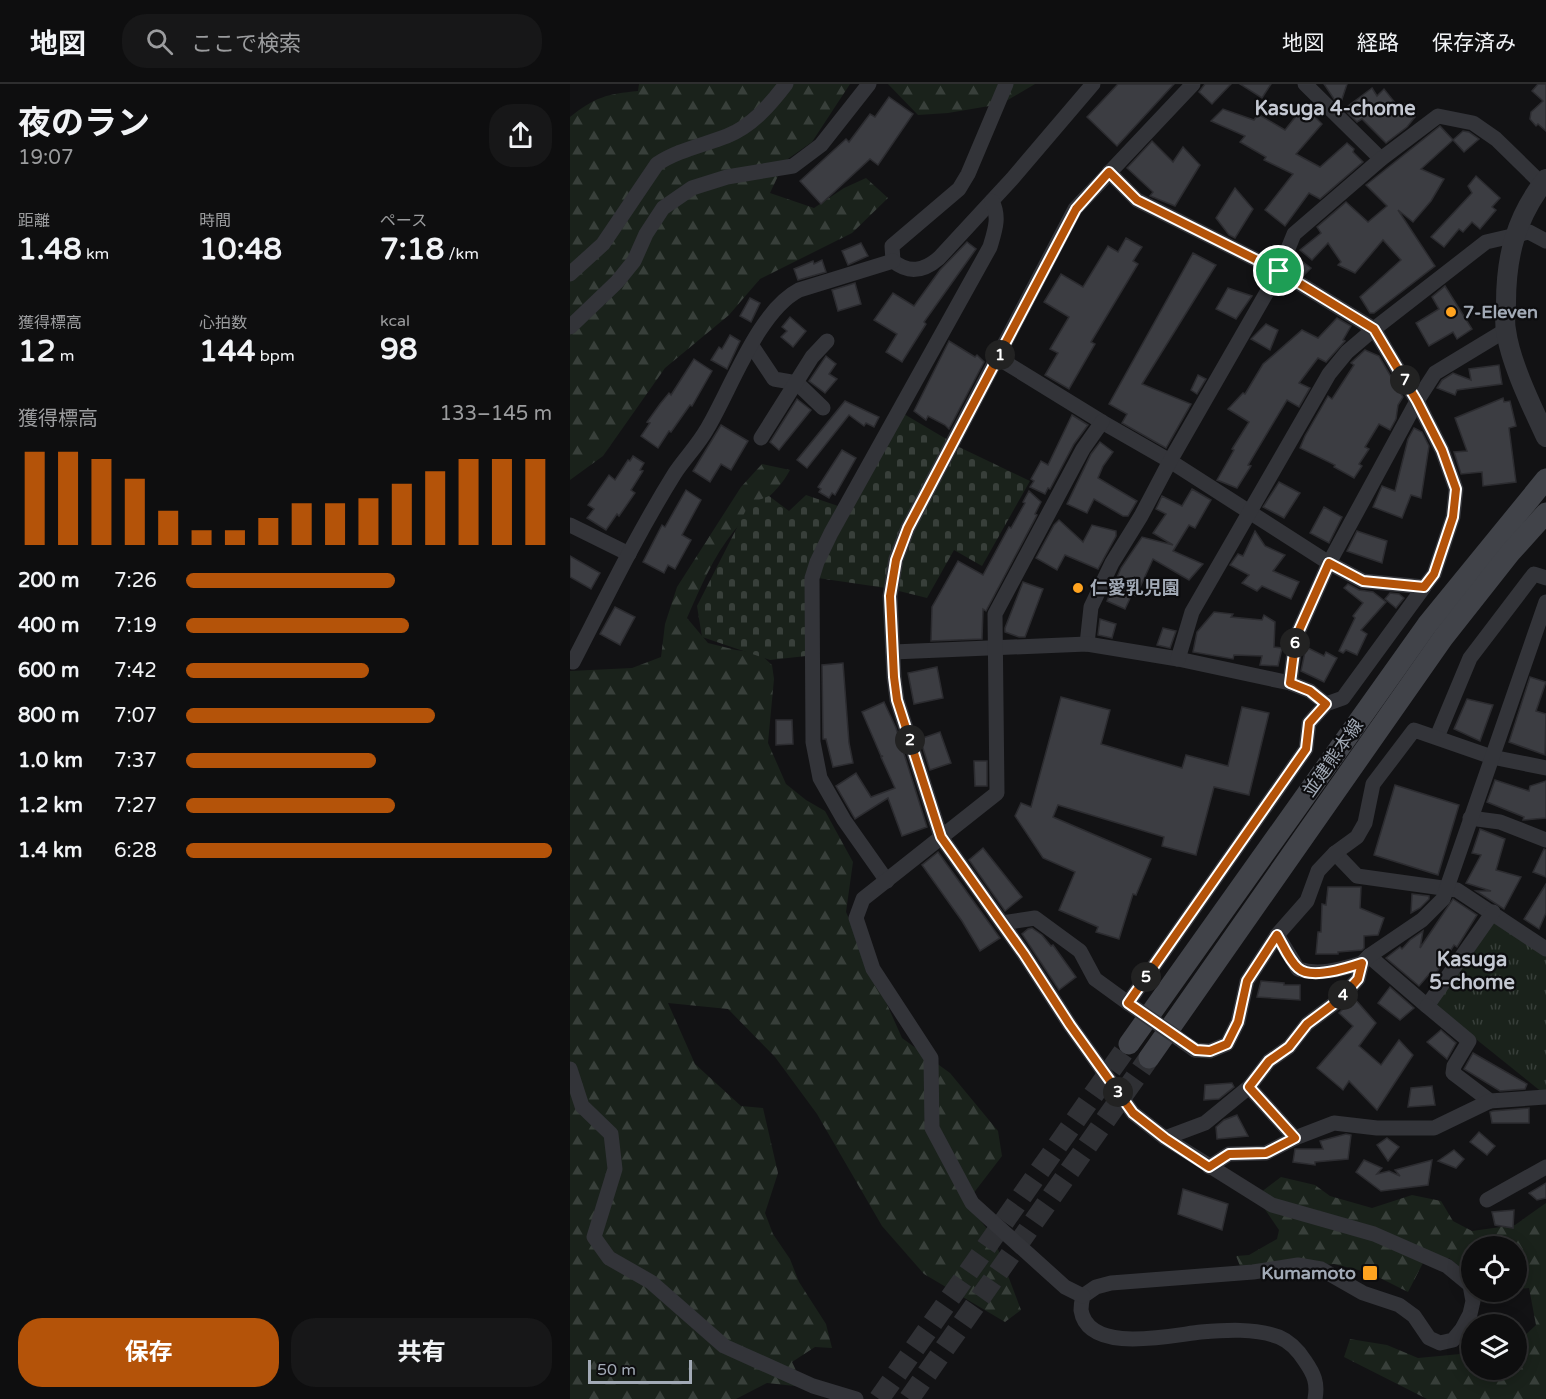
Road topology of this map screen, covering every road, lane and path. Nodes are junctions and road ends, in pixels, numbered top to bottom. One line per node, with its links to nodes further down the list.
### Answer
1 (786, 84): 15 (street)
2 (869, 84): 16 (street)
3 (1006, 84): 13 (street)
4 (1093, 84): 10 (street)
5 (1193, 84): 8 (street)
6 (1305, 84): 7 (street)
7 (1381, 159): 9 (street); 14 (street)
8 (1109, 172): 14 (street); 21 (street)
9 (1544, 182): 11 (street)
10 (992, 201): 13 (street); 52 (street)
11 (1513, 236): 12 (street); 17 (street); 18 (street)
12 (1546, 241)
13 (893, 261): 20 (street)
14 (1279, 271): 17 (street); 28 (street)
15 (570, 273)
16 (570, 327)
17 (1374, 329): 23 (street); 30 (street)
18 (1506, 330): 23 (street); 26 (street)
19 (827, 341): 22 (street)
20 (752, 346): 22 (street); 33 (street)
21 (998, 358): 25 (street); 40 (street)
22 (797, 383): 24 (street); 27 (street)
23 (1417, 401): 34 (street); 36 (street)
24 (823, 408)
25 (1102, 422): 28 (street); 39 (street)
26 (1546, 437)
27 (761, 438)
28 (1170, 461): 30 (street); 38 (street)
29 (1546, 479): 61 (main road, 並建熊本線)
30 (1249, 511): 34 (street); 41 (street)
31 (1546, 513): 62 (main road, 並建熊本線)
32 (570, 525): 33 (street)
33 (629, 554): 42 (street)
34 (1329, 563): 36 (street); 43 (street)
35 (1546, 578): 45 (street)
36 (1424, 587): 44 (street)
37 (1546, 602): 46 (street)
38 (1088, 644): 39 (street); 41 (street)
39 (994, 648): 40 (street); 49 (street)
40 (893, 652): 49 (street)
41 (1178, 659): 43 (street)
42 (573, 662)
43 (1290, 683): 44 (street)
44 (1326, 704): 59 (street)
45 (1437, 737): 46 (street); 51 (street)
46 (1492, 757): 47 (street); 48 (street)
47 (1546, 768)
48 (1470, 818): 50 (street); 53 (street)
49 (941, 837): 52 (street); 55 (street)
50 (1546, 840)
51 (1335, 853): 53 (street); 56 (street)
52 (887, 880): 72 (street)
53 (1447, 887): 54 (street); 58 (street)
54 (1492, 912): 57 (street); 60 (street)
55 (1002, 923): 59 (street); 67 (street)
56 (1277, 935): 58 (street); 59 (street, bridge)
57 (1546, 950)
58 (1366, 960): 60 (street); 64 (street)
59 (1128, 1003)
60 (1427, 1006): 66 (street)
61 (1129, 1044)
62 (1149, 1058)
63 (570, 1069): 73 (street)
64 (1249, 1087): 67 (street); 68 (street)
65 (1546, 1097): 66 (street)
66 (1490, 1101): 68 (street)
67 (1165, 1138): 69 (street)
68 (1295, 1138): 69 (street)
69 (1209, 1167): 72 (street)
70 (1546, 1167): 71 (street)
71 (1487, 1200)
72 (1083, 1296): 74 (street)
73 (856, 1399)
74 (1315, 1399)

